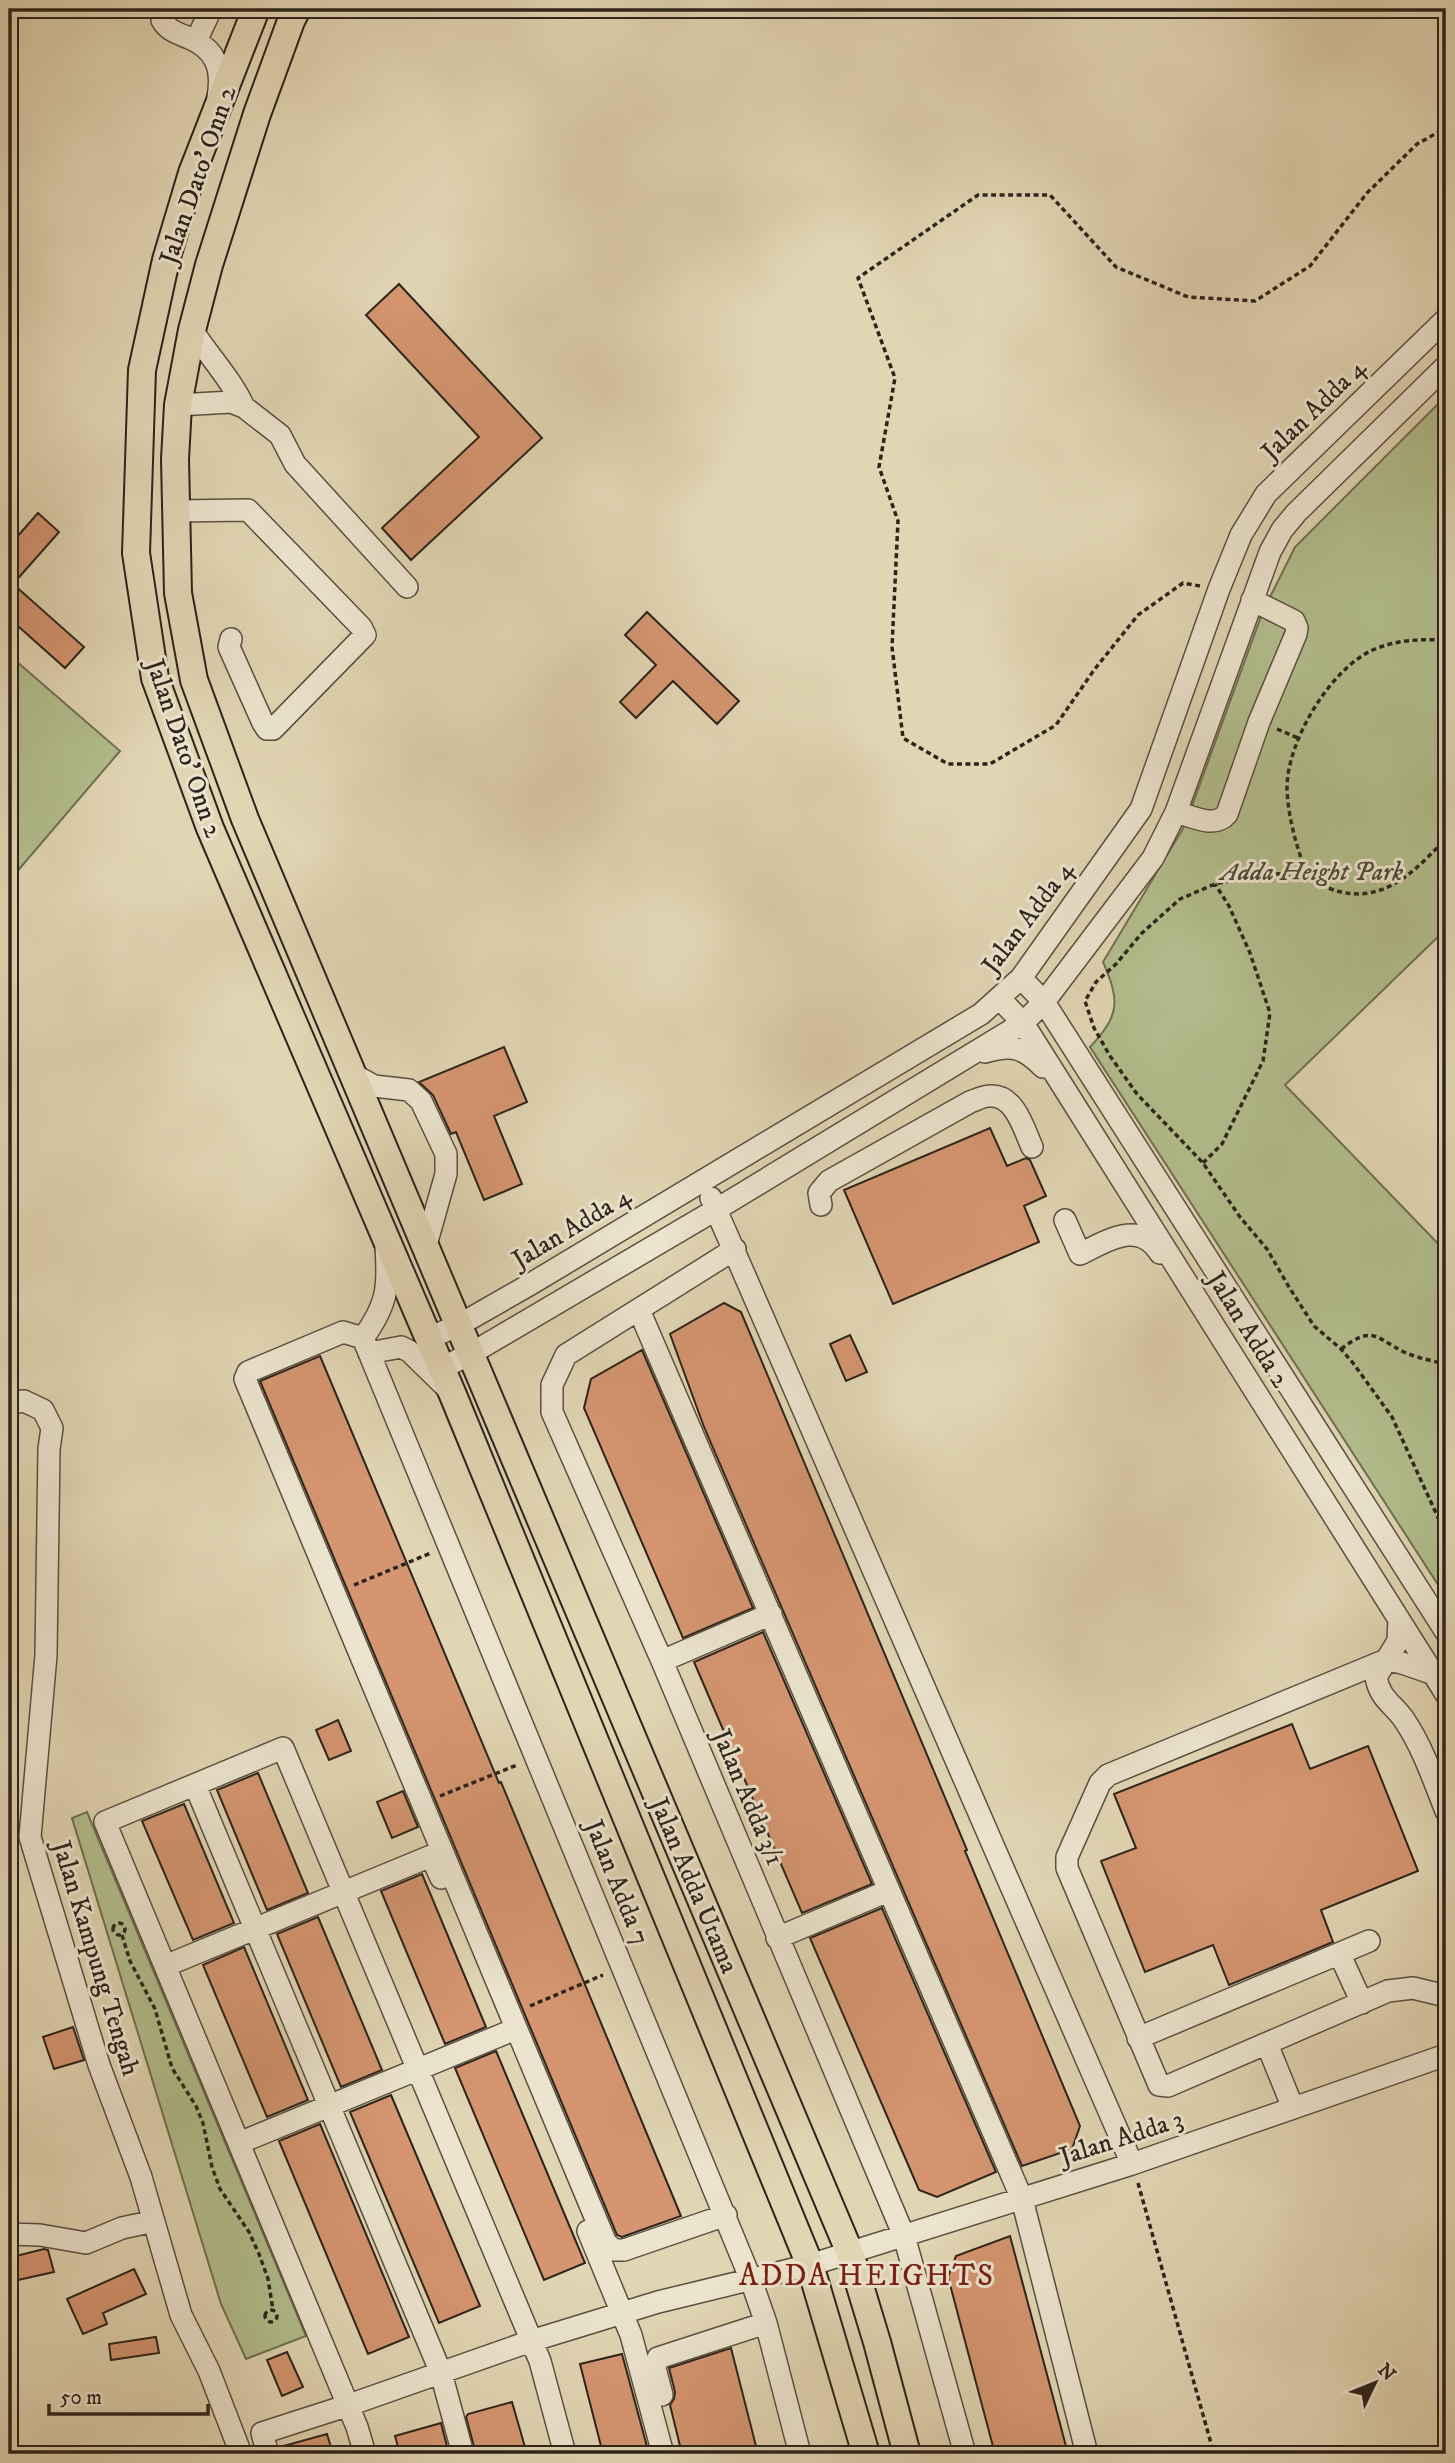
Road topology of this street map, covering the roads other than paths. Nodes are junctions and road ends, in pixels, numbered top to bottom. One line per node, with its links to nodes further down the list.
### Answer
1 (166, 9): 5 (street)
2 (211, 9): 5 (street)
3 (256, 9): 6 (main road, Jalan Dato' Onn 2)
4 (297, 9): 8 (main road, Jalan Dato' Onn 2)
5 (196, 41): 6 (street)
6 (214, 120): 30 (main road, Jalan Dato' Onn 2)
7 (1446, 319): 17 (street, Jalan Adda 4)
8 (192, 330): 10 (main road, Jalan Dato' Onn 2); 11 (street)
9 (1446, 366): 14 (street)
10 (178, 405): 11 (street); 12 (main road, Jalan Dato' Onn 2)
11 (244, 407): 13 (street)
12 (175, 511): 15 (street); 22 (main road, Jalan Dato' Onn 2)
13 (407, 587)
14 (1252, 600): 16 (street); 16 (street)
15 (231, 639)
16 (1176, 811): 19 (street)
17 (1021, 978): 18 (street, Jalan Adda 4); 19 (street, Jalan Adda 2)
18 (1000, 999): 20 (street, Jalan Adda 2); 26 (street, Jalan Adda 4)
19 (1044, 1002): 20 (street); 45 (street, Jalan Adda 2)
20 (1023, 1023): 21 (street); 23 (street, Jalan Adda 2)
21 (968, 1057): 23 (street); 28 (street)
22 (354, 1075): 32 (main road, Jalan Dato' Onn 2); 32 (street)
23 (1066, 1092): 24 (street, Jalan Adda 2)
24 (1097, 1142): 31 (street); 35 (street, Jalan Adda 2)
25 (1031, 1147): 27 (street)
26 (702, 1181): 28 (street); 36 (street, Jalan Adda 4)
27 (821, 1205)
28 (717, 1209): 33 (street); 39 (street)
29 (1065, 1220): 31 (street)
30 (385, 1234): 37 (main road, Jalan Dato' Onn 2); 38 (street)
31 (1118, 1236): 35 (street)
32 (426, 1245): 36 (main road, Jalan Dato' Onn 2)
33 (735, 1249): 34 (street, Jalan Adda 3/1); 69 (street)
34 (639, 1310): 43 (street); 47 (street, Jalan Adda 3/1)
35 (1210, 1320): 44 (street, Jalan Adda 2)
36 (459, 1325): 37 (street, Jalan Adda 4); 39 (main road, Jalan Adda Utama)
37 (429, 1338): 40 (main road, Jalan Adda Utama)
38 (366, 1345): 41 (street); 61 (street); 71 (street, Jalan Adda 7)
39 (472, 1353): 40 (street); 75 (main road, Jalan Adda Utama)
40 (442, 1368): 41 (main road, Jalan Adda Utama)
41 (453, 1395): 76 (main road, Jalan Adda Utama)
42 (9, 1403): 72 (street, Jalan Kampung Tengah)
43 (771, 1614): 47 (street); 52 (street)
44 (1399, 1619): 46 (street); 48 (street, Jalan Adda 2)
45 (1446, 1632)
46 (1385, 1660): 48 (street); 51 (street); 62 (street)
47 (662, 1661): 55 (street, Jalan Adda 3/1)
48 (1434, 1674): 49 (street, Jalan Adda 2)
49 (1446, 1694)
50 (195, 1784): 53 (street); 54 (street); 58 (street)
51 (1446, 1811)
52 (888, 1891): 55 (street); 70 (street)
53 (344, 1893): 54 (street); 61 (street); 65 (street)
54 (256, 1929): 58 (street); 66 (street)
55 (777, 1938): 74 (street, Jalan Adda 3/1)
56 (1369, 1941): 57 (street)
57 (1340, 1955): 60 (street); 62 (street)
58 (165, 1966): 68 (street)
59 (1446, 1996): 60 (street)
60 (1362, 2003): 63 (street)
61 (509, 2024): 65 (street); 71 (street); 78 (street)
62 (1138, 2038): 63 (street)
63 (1267, 2044): 67 (street)
64 (1446, 2055): 67 (street, Jalan Adda 3)
65 (418, 2070): 66 (street); 80 (street)
66 (329, 2106): 68 (street); 81 (street)
67 (1293, 2108): 69 (street, Jalan Adda 3)
68 (239, 2143): 82 (street)
69 (1132, 2164): 70 (street, Jalan Adda 3)
70 (1022, 2199): 74 (street, Jalan Adda 3); 94 (street)
71 (726, 2215): 77 (street, Jalan Adda 7)
72 (154, 2221): 73 (street); 83 (street, Jalan Kampung Tengah)
73 (9, 2234)
74 (904, 2236): 75 (street, Jalan Adda 3); 93 (street, Jalan Adda 3/1)
75 (850, 2253): 76 (street, Jalan Adda 3); 92 (main road, Jalan Adda Utama)
76 (810, 2265): 77 (street, Jalan Adda 3); 91 (main road, Jalan Adda Utama)
77 (751, 2280): 78 (street, Jalan Adda 3); 79 (street, Jalan Adda 7)
78 (622, 2313): 80 (street, Jalan Adda 3); 88 (street)
79 (766, 2323): 89 (street); 90 (street, Jalan Adda 7)
80 (531, 2341): 81 (street, Jalan Adda 3); 87 (street)
81 (441, 2372): 82 (street, Jalan Adda 3); 86 (street)
82 (349, 2405): 84 (street, Jalan Adda 3); 85 (street)
83 (241, 2454)
84 (268, 2454)
85 (365, 2454)
86 (463, 2454)
87 (565, 2454)
88 (663, 2454)
89 (678, 2454)
90 (800, 2454)
91 (866, 2454)
92 (907, 2454)
93 (965, 2454)
94 (1087, 2454)

